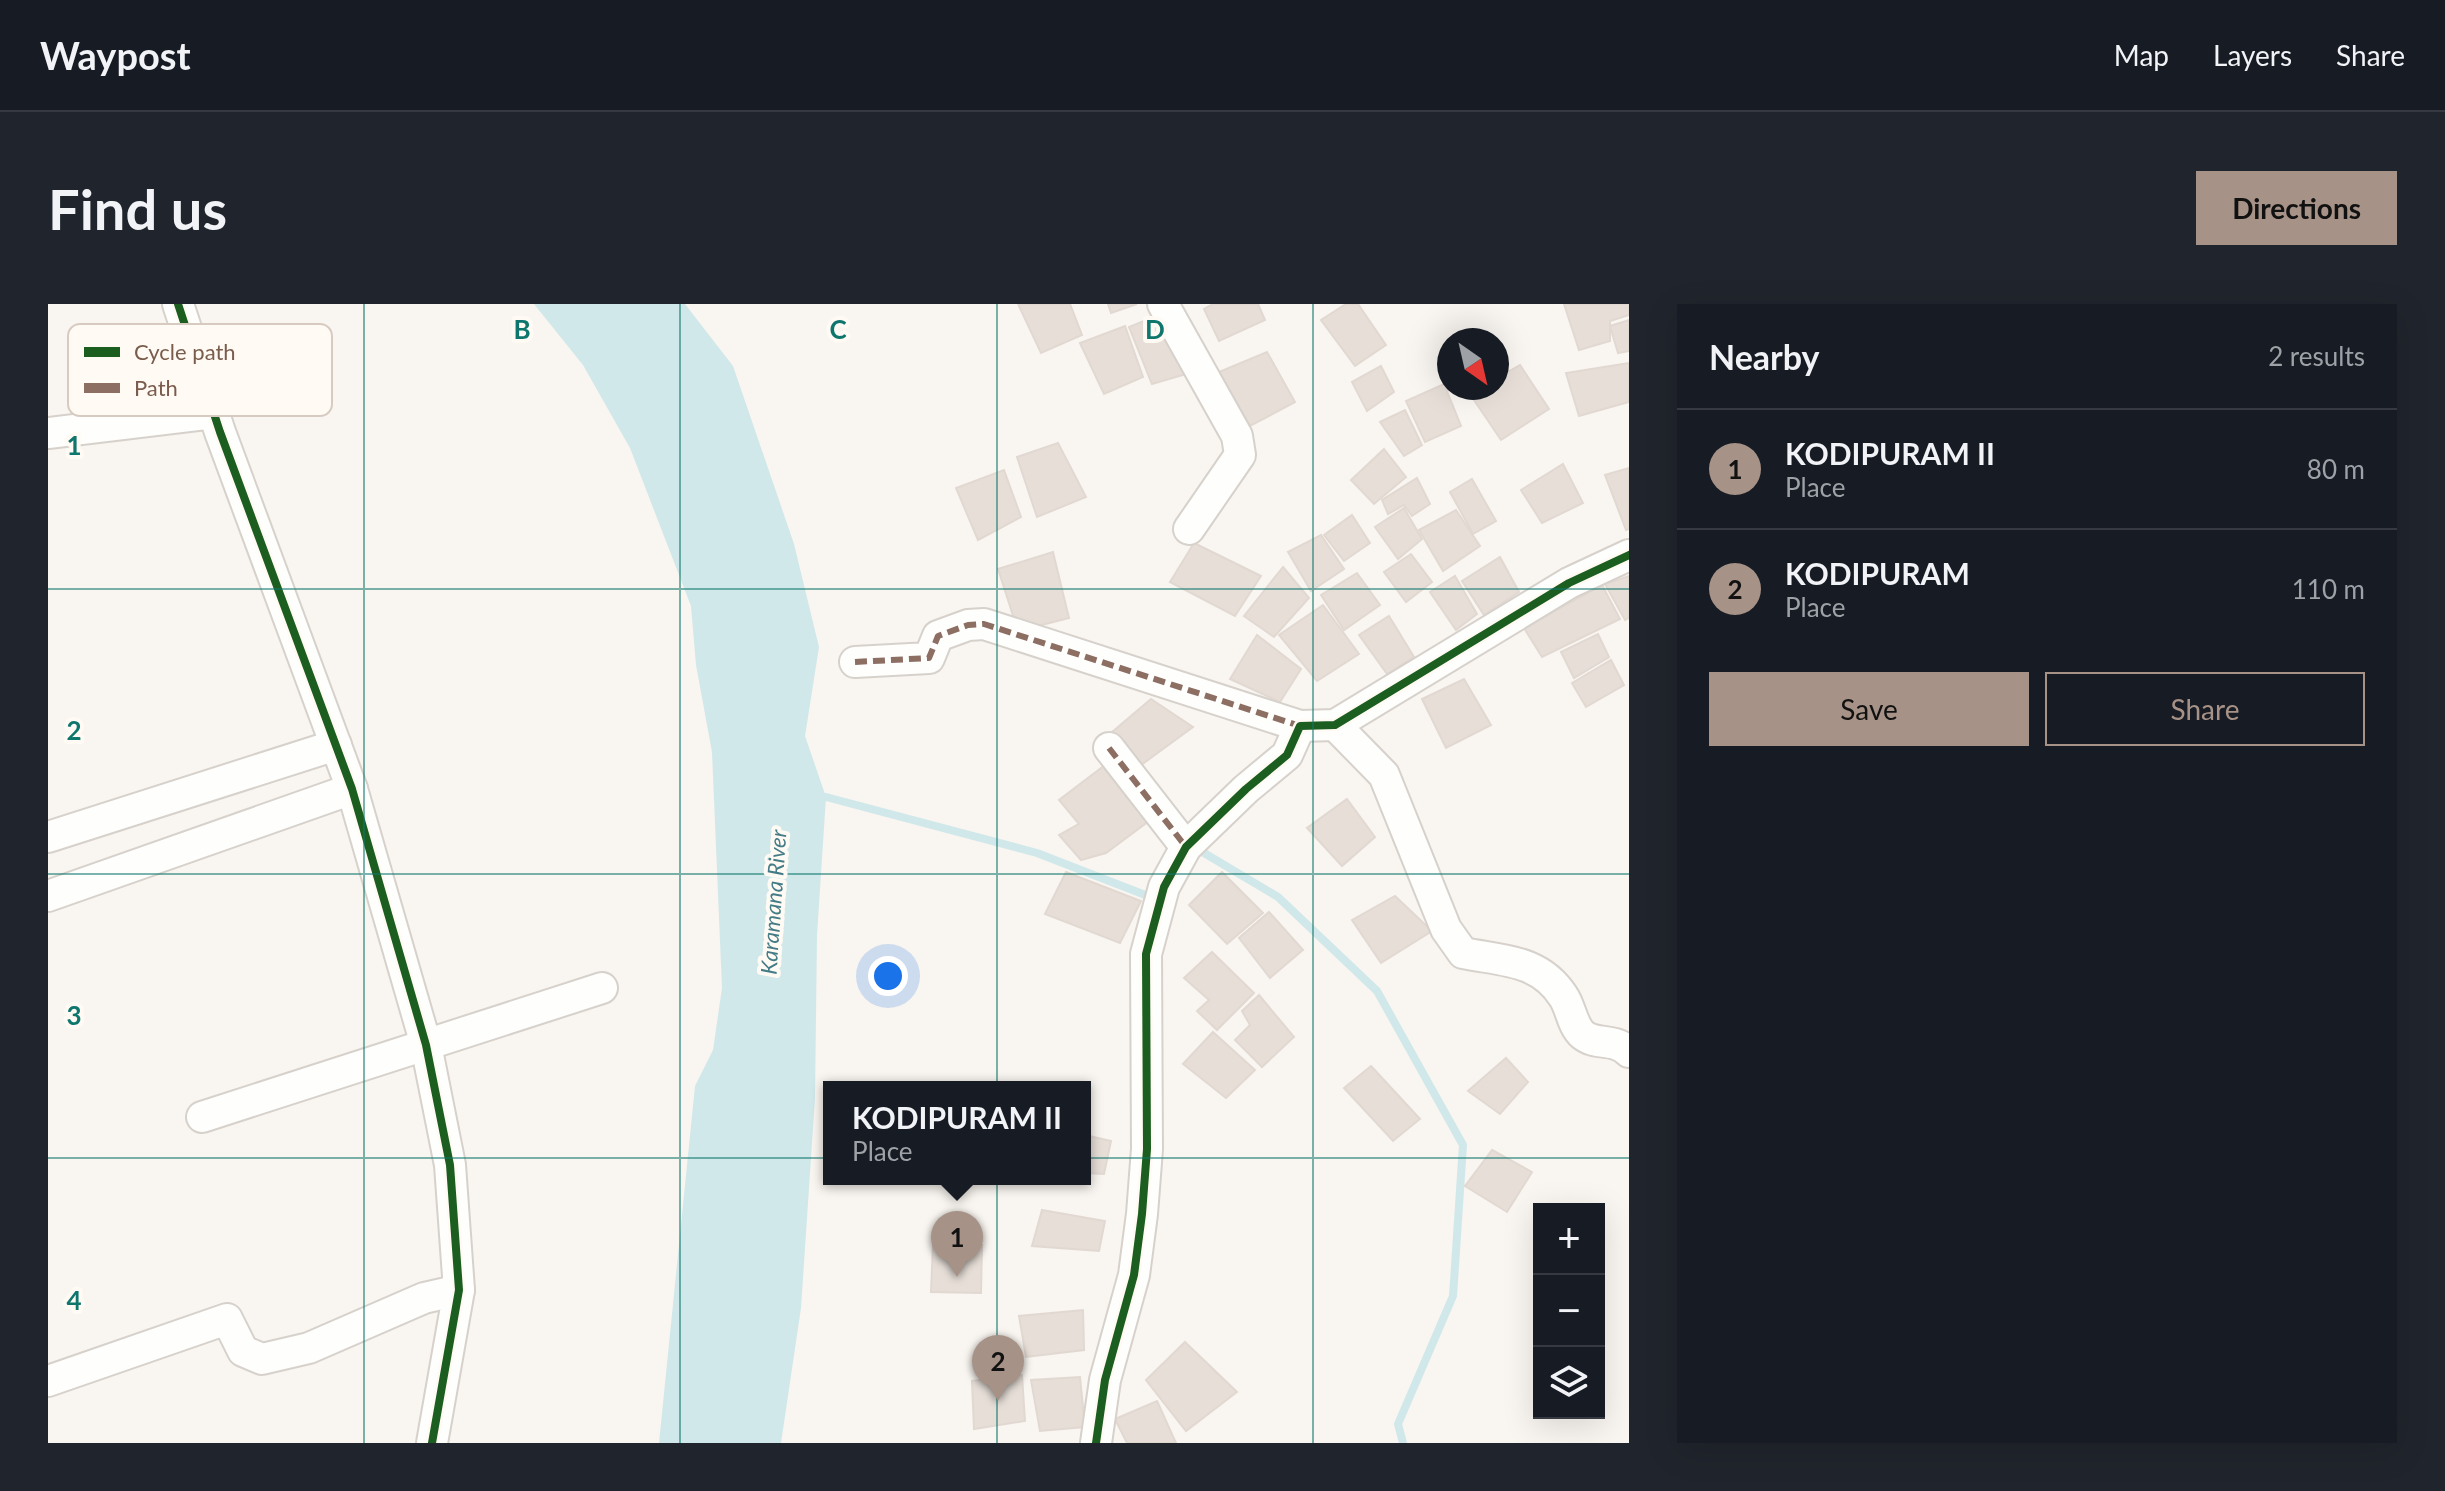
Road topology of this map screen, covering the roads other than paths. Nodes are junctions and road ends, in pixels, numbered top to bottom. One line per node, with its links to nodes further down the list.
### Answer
1 (178, 304): 3 (street)
2 (1163, 304): 7 (street)
3 (185, 324)
4 (189, 416): 6 (street)
5 (215, 416): 12 (street)
6 (48, 433)
7 (1189, 529)
8 (1629, 555): 10 (street)
9 (855, 662): 11 (street)
10 (1335, 725): 11 (street); 20 (street)
11 (1300, 726): 16 (street)
12 (336, 745): 14 (street); 15 (street)
13 (1109, 748): 16 (street)
14 (352, 789): 17 (street); 19 (street)
15 (48, 837)
16 (1186, 847): 25 (street)
17 (48, 896)
18 (602, 988): 19 (street)
19 (426, 1045): 21 (street); 22 (street)
20 (1629, 1052)
21 (202, 1117)
22 (459, 1290): 23 (street); 24 (street)
23 (48, 1381)
24 (432, 1443)
25 (1096, 1443)

